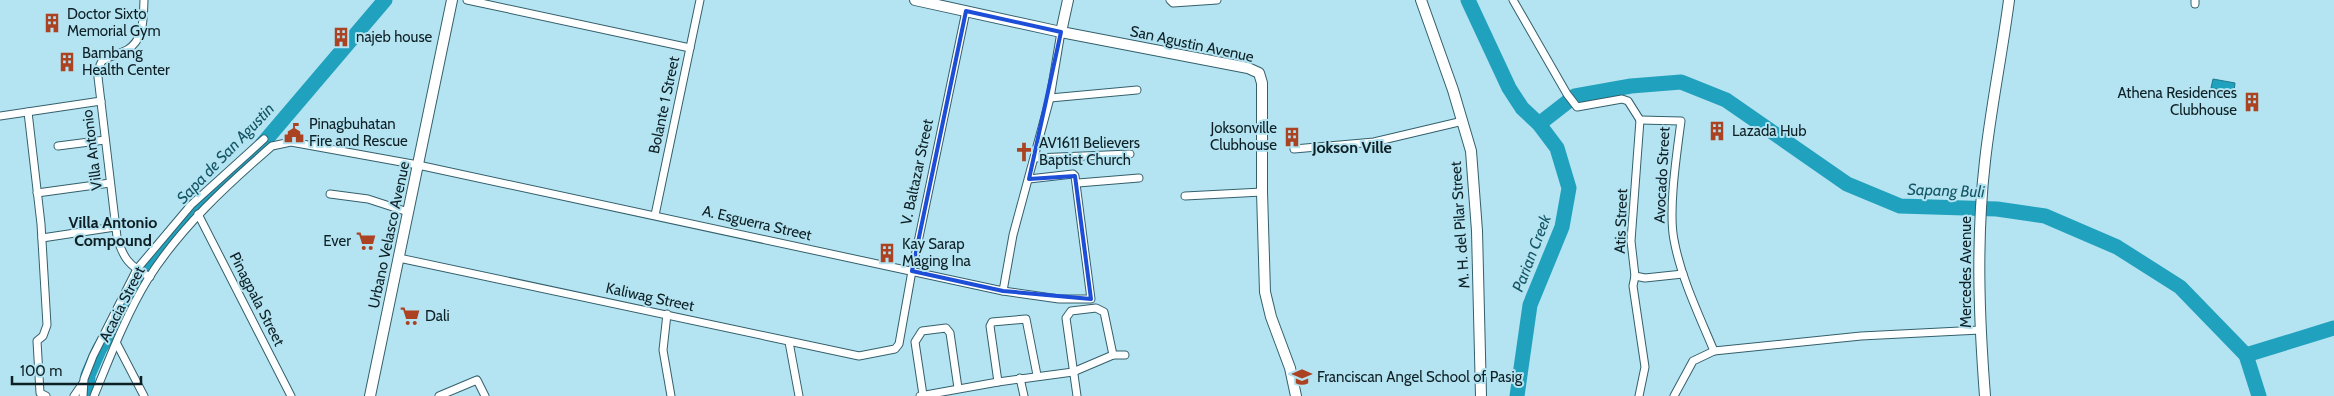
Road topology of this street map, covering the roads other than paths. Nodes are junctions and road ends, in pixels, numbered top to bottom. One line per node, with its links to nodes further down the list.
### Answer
1 (144, 0): 20 (street, Villa Antonio)
2 (452, 0): 17 (street, Urbano Velasco Avenue)
3 (457, 0): 17 (street, Urbano Velasco Avenue)
4 (466, 0): 16 (street)
5 (700, 0): 16 (street, Bolante 1 Street)
6 (915, 0): 14 (street, San Agustin Avenue)
7 (968, 0): 14 (street, V. Baltazar Street)
8 (1068, 0): 15 (street)
9 (1170, 0): 10 (street)
10 (1217, 0)
11 (1421, 0): 24 (street, M. H. del Pilar Street)
12 (1513, 0): 23 (street)
13 (2009, 0): 53 (street, Mercedes Avenue)
14 (966, 11): 15 (street, San Agustin Avenue); 47 (street, V. Baltazar Street)
15 (1061, 32): 19 (street); 36 (street, San Agustin Avenue)
16 (690, 48): 42 (street, Bolante 1 Street)
17 (442, 50): 31 (street, Urbano Velasco Avenue)
18 (1138, 90): 19 (street)
19 (1050, 98): 30 (street)
20 (101, 101): 21 (street); 26 (street, Villa Antonio)
21 (28, 112): 22 (street); 37 (street)
22 (0, 116)
23 (1640, 120): 48 (street, Avocado Street); 50 (street, Atis Street)
24 (1463, 121): 28 (street); 81 (street, M. H. del Pilar Street)
25 (264, 139): 46 (street)
26 (105, 140): 27 (street); 34 (street, Villa Antonio)
27 (58, 146)
28 (1294, 149)
29 (1130, 154): 30 (street)
30 (1035, 158): 33 (street)
31 (418, 165): 40 (street, Urbano Velasco Avenue); 41 (street, Acacia Street); 42 (street, A. Esguerra Street)
32 (1138, 178): 35 (street)
33 (1029, 179): 35 (street); 51 (street)
34 (110, 183): 37 (street); 43 (street, Villa Antonio)
35 (1078, 183): 51 (street, A. Esguerra Street)
36 (1262, 192): 39 (street); 80 (street, San Agustin Avenue)
37 (37, 193): 44 (street)
38 (330, 194): 40 (street)
39 (1185, 196)
40 (408, 212): 45 (street, Urbano Velasco Avenue)
41 (198, 214): 49 (street, Acacia Street); 71 (street, Pinagpala Street)
42 (655, 215): 47 (street, A. Esguerra Street)
43 (115, 227): 44 (street); 46 (street, Villa Antonio)
44 (42, 238): 66 (street)
45 (399, 258): 52 (street, Kaliwag Street); 72 (street, Urbano Velasco Avenue)
46 (138, 269): 49 (street, Villa Antonio); 64 (street)
47 (912, 271): 51 (street, A. Esguerra Street); 56 (street, V. Baltazar Street)
48 (1683, 274): 50 (street); 57 (street, Avocado Street)
49 (148, 276): 55 (street, Acacia Street)
50 (1635, 276): 82 (street, Atis Street)
51 (1003, 291)
52 (667, 314): 54 (street, Kaliwag Street); 75 (street)
53 (1980, 330): 57 (street); 84 (street, Mercedes Avenue)
54 (789, 342): 56 (street, Kaliwag Street); 76 (street)
55 (117, 344): 69 (street, Acacia Street); 70 (street)
56 (896, 349)
57 (1714, 351): 83 (street)
58 (1125, 355): 59 (street)
59 (1113, 356): 60 (street); 60 (street)
60 (1073, 372): 61 (street); 79 (street)
61 (1037, 376): 62 (street); 63 (street)
62 (1020, 378): 63 (street); 78 (street)
63 (998, 382): 65 (street)
64 (83, 383): 67 (street); 68 (street)
65 (958, 388): 77 (street); 77 (street)
66 (46, 396)
67 (74, 396)
68 (83, 396)
69 (94, 396)
70 (144, 396)
71 (292, 396)
72 (370, 396)
73 (439, 396): 74 (street)
74 (485, 396)
75 (671, 396)
76 (799, 396)
77 (922, 396)
78 (1024, 396)
79 (1077, 396)
80 (1296, 396)
81 (1481, 396)
82 (1639, 396)
83 (1674, 396)
84 (1985, 396)

